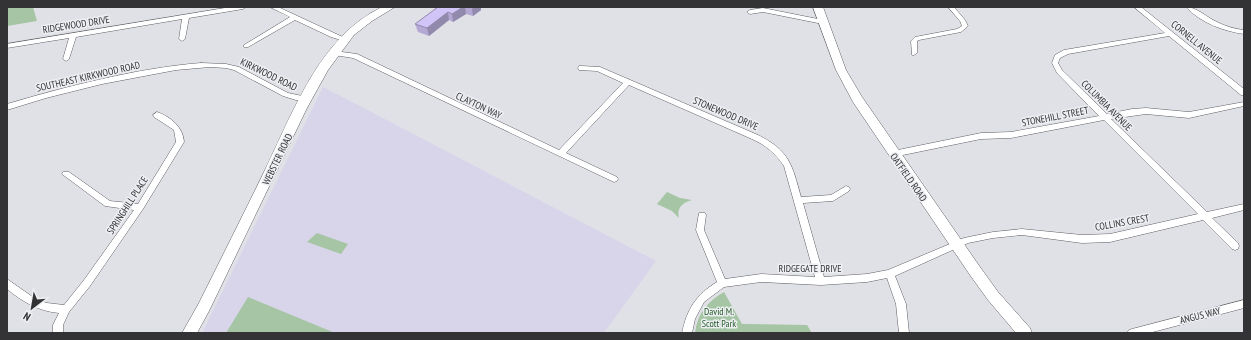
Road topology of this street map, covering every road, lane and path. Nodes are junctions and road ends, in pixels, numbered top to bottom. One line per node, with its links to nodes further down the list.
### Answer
1 (243, 7): 9 (street, RIDGEWOOD DRIVE)
2 (273, 7): 10 (street)
3 (390, 7): 16 (street, WEBSTER ROAD)
4 (818, 7): 11 (street, OATFIELD ROAD)
5 (951, 7): 20 (street)
6 (1137, 7): 14 (street, CORNELL AVENUE)
7 (1189, 7): 12 (street)
8 (750, 12): 11 (street)
9 (186, 16): 13 (street, RIDGEWOOD DRIVE); 15 (street)
10 (295, 17): 16 (street); 18 (street)
11 (824, 22): 32 (street, OATFIELD ROAD)
12 (1244, 32)
13 (74, 34): 17 (street, RIDGEWOOD DRIVE); 21 (street)
14 (1171, 34): 25 (street, CORNELL AVENUE); 30 (street, COLUMBIA AVENUE)
15 (182, 39)
16 (344, 39): 19 (street, WEBSTER ROAD)
17 (7, 46)
18 (246, 46)
19 (334, 53): 26 (street, WEBSTER ROAD); 31 (street, CLAYTON WAY)
20 (914, 53)
21 (66, 59)
22 (175, 68): 26 (street, KIRKWOOD ROAD); 28 (street, SOUTHEAST KIRKWOOD ROAD)
23 (581, 68): 24 (street, STONEWOOD DRIVE)
24 (628, 82): 31 (street); 36 (street, STONEWOOD DRIVE)
25 (1244, 93)
26 (307, 99): 50 (street, WEBSTER ROAD)
27 (1244, 104): 30 (street, STONEHILL STREET)
28 (7, 107)
29 (157, 115): 37 (street, SPRINGHILL PLACE)
30 (1106, 117): 32 (street, STONEHILL STREET); 40 (street, COLUMBIA AVENUE)
31 (560, 153): 34 (street, CLAYTON WAY)
32 (893, 154): 41 (street, OATFIELD ROAD)
33 (66, 174): 37 (street)
34 (614, 179)
35 (846, 189): 36 (street)
36 (799, 200): 44 (street, STONEWOOD DRIVE)
37 (140, 207): 48 (street, SPRINGHILL PLACE)
38 (1244, 207): 40 (street, COLLINS CREST)
39 (702, 215): 46 (street)
40 (1205, 216): 41 (street, COLLINS CREST); 42 (street, COLUMBIA AVENUE)
41 (956, 245): 43 (street, RIDGEGATE DRIVE); 53 (street, OATFIELD ROAD)
42 (1235, 246)
43 (889, 274): 44 (street, RIDGEGATE DRIVE); 52 (street)
44 (821, 281): 46 (street, RIDGEGATE DRIVE)
45 (7, 283): 48 (street)
46 (722, 283): 51 (street, RIDGEGATE DRIVE)
47 (1243, 305): 54 (street, ANGUS WAY)
48 (66, 309): 49 (street, SPRINGHILL PLACE)
49 (58, 333)
50 (188, 333)
51 (687, 333)
52 (904, 333)
53 (1025, 333)
54 (1132, 333)

